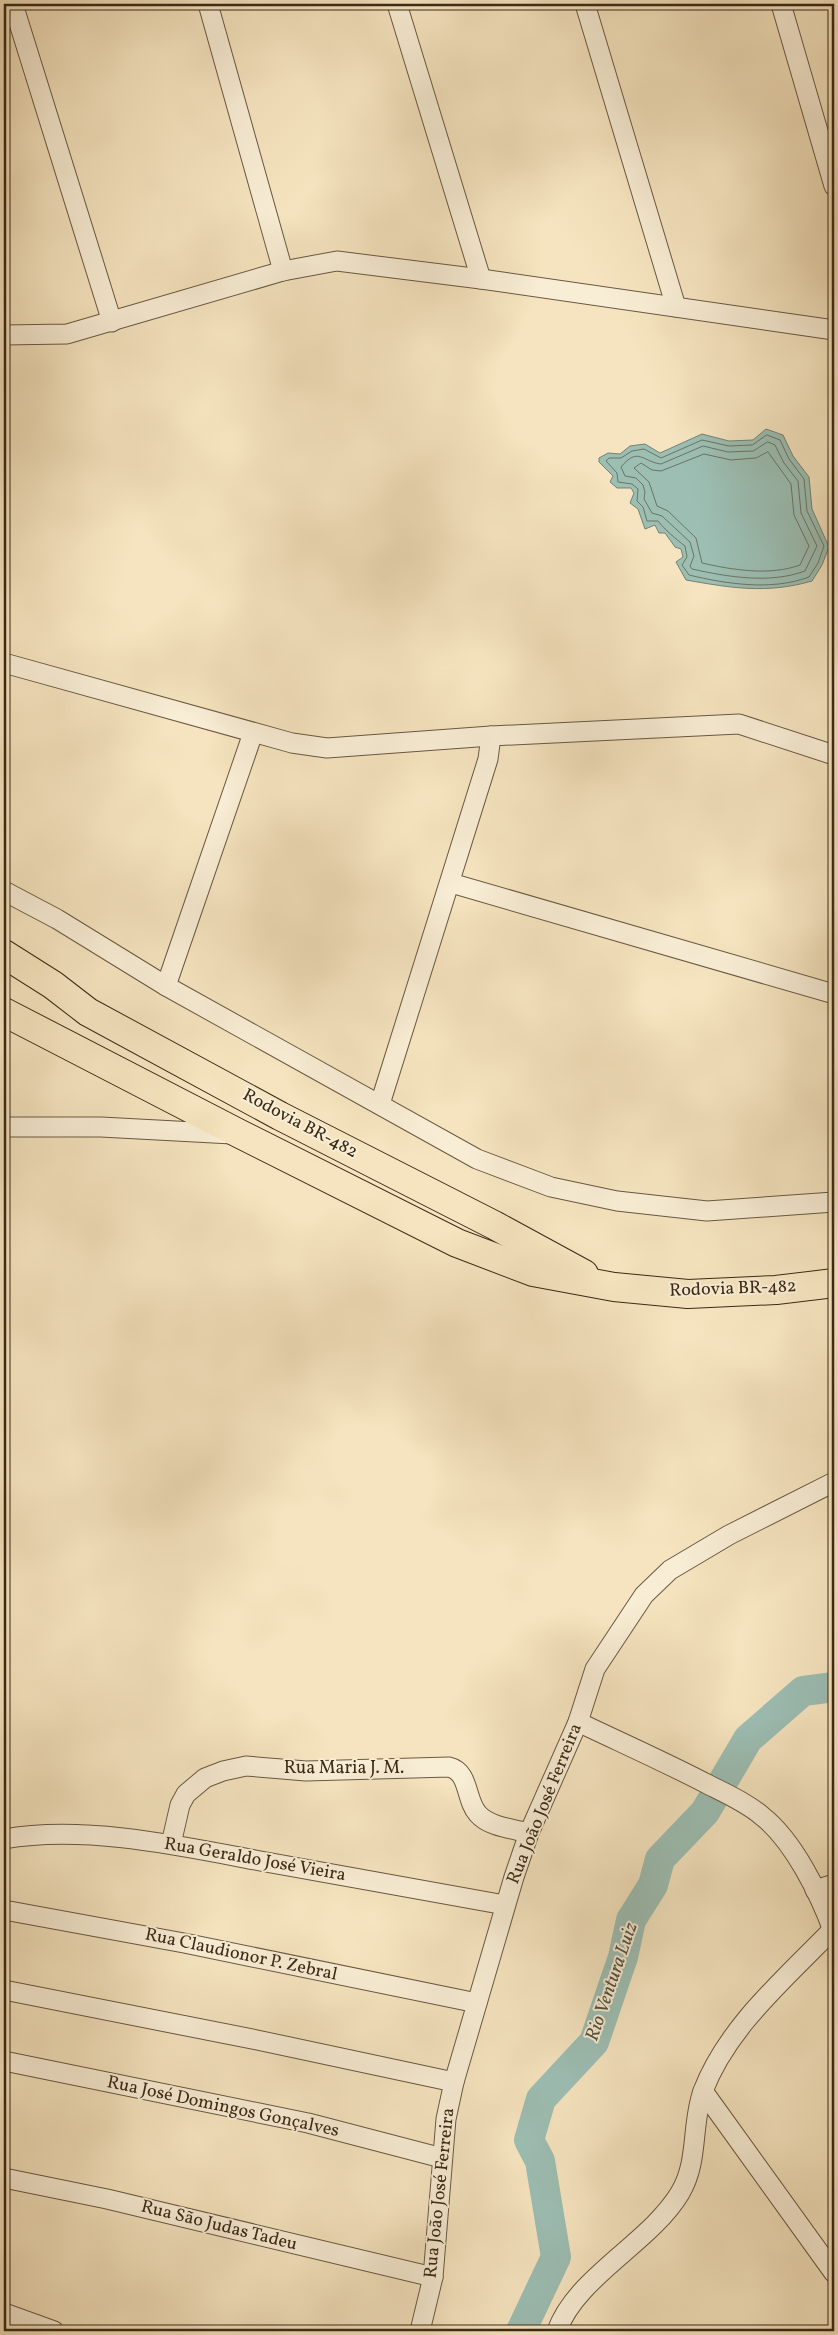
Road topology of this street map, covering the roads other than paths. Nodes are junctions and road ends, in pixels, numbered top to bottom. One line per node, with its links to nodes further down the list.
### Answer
1 (14, 4): 10 (street)
2 (208, 4): 7 (street)
3 (397, 4): 8 (street)
4 (586, 4): 9 (street)
5 (781, 4): 6 (street)
6 (834, 186)
7 (283, 270): 8 (street); 10 (street)
8 (481, 279): 9 (street)
9 (676, 307): 11 (street)
10 (112, 322): 12 (street)
11 (834, 330)
12 (4, 335)
13 (4, 663): 14 (street)
14 (254, 733): 15 (street); 20 (street)
15 (491, 736): 16 (street); 17 (street)
16 (834, 755)
17 (451, 883): 21 (street); 23 (street)
18 (4, 891): 20 (street)
19 (4, 954): 28 (highway, Rodovia BR-482)
20 (166, 986): 23 (street)
21 (834, 994)
22 (4, 1012): 25 (highway, Rodovia BR-482)
23 (380, 1104): 26 (street)
24 (4, 1127): 25 (street)
25 (240, 1134): 28 (highway, Rodovia BR-482)
26 (834, 1202)
27 (834, 1283): 28 (highway, Rodovia BR-482)
28 (602, 1284)
29 (834, 1482): 30 (street, Rua João José Ferreira)
30 (578, 1722): 31 (street, Rua João José Ferreira); 35 (street)
31 (529, 1833): 33 (street, Rua Maria J. M.); 36 (street, Rua João José Ferreira)
32 (4, 1839): 33 (street, Rua Geraldo José Vieira)
33 (171, 1844): 36 (street, Rua Geraldo José Vieira)
34 (834, 1884): 35 (street)
35 (815, 1890): 38 (street)
36 (505, 1905): 40 (street, Rua João José Ferreira)
37 (4, 1910): 40 (street, Rua Claudionor P. Zebral)
38 (834, 1931): 43 (street)
39 (4, 1990): 42 (street)
40 (477, 2003): 42 (street, Rua João José Ferreira)
41 (4, 2061): 44 (street, Rua José Domingos Gonçalves)
42 (454, 2082): 44 (street, Rua João José Ferreira)
43 (703, 2091): 46 (street); 51 (street)
44 (442, 2158): 47 (street, Rua João José Ferreira)
45 (4, 2178): 47 (street, Rua São Judas Tadeu)
46 (834, 2273)
47 (433, 2277): 50 (street, Rua João José Ferreira)
48 (4, 2312): 49 (street)
49 (54, 2331)
50 (420, 2331)
51 (557, 2331)

